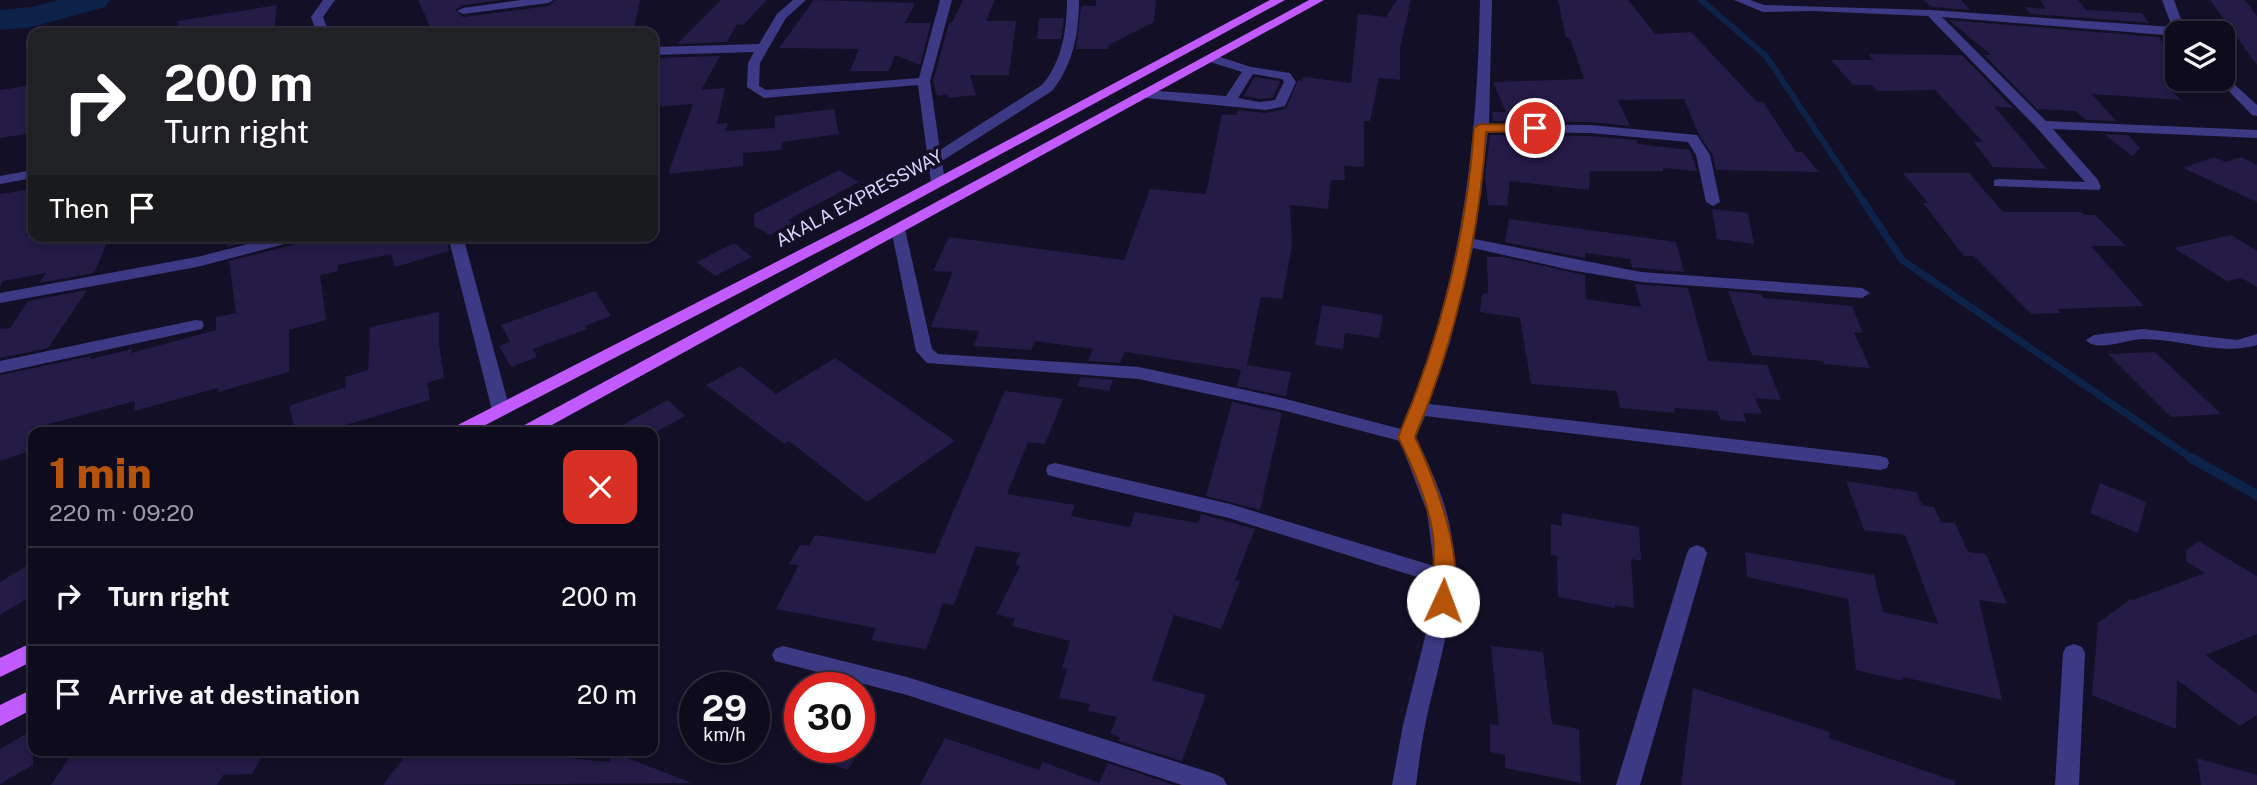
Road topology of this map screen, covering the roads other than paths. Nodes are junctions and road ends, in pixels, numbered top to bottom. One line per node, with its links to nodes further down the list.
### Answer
1 (329, 0): 14 (street)
2 (548, 0): 11 (street)
3 (800, 0): 16 (street)
4 (946, 0): 20 (street)
5 (1073, 0): 29 (street)
6 (1276, 0): 21 (main road, AKALA EXPRESSWAY)
7 (1318, 0): 18 (main road)
8 (1486, 0): 27 (street)
9 (1740, 0): 12 (street)
10 (2168, 0): 13 (street)
11 (463, 11)
12 (1931, 13): 15 (street); 26 (street)
13 (2175, 21)
14 (321, 28)
15 (2165, 31)
16 (763, 48): 17 (street); 20 (street)
17 (658, 51)
18 (1211, 58): 19 (street); 23 (main road)
19 (1249, 70): 24 (street); 24 (street)
20 (924, 81): 29 (street)
21 (1124, 82): 23 (main road); 32 (main road, AKALA EXPRESSWAY)
22 (2235, 90): 25 (street)
23 (1146, 94): 24 (street); 35 (main road)
24 (1230, 100)
25 (2257, 112)
26 (2042, 125): 28 (street); 33 (street)
27 (1480, 128): 34 (street); 38 (street)
28 (2257, 134)
29 (933, 161): 32 (street)
30 (28, 175): 31 (street)
31 (0, 180)
32 (938, 183): 46 (main road, AKALA EXPRESSWAY)
33 (1999, 183)
34 (1713, 202)
35 (898, 229): 48 (main road); 49 (street)
36 (275, 242): 40 (street)
37 (457, 242): 46 (street)
38 (1466, 242): 39 (street); 45 (street)
39 (1862, 293)
40 (0, 298)
41 (196, 325): 44 (street)
42 (2257, 339): 43 (street)
43 (2094, 340)
44 (0, 368)
45 (1419, 409): 49 (street); 50 (street)
46 (501, 410): 47 (main road, AKALA EXPRESSWAY)
47 (468, 427)
48 (534, 427)
49 (1407, 437): 53 (street)
50 (1880, 463)
51 (1055, 471): 53 (street)
52 (1697, 553): 62 (street)
53 (1444, 577): 61 (street)
54 (2074, 653): 63 (street)
55 (28, 654): 57 (main road)
56 (783, 655): 60 (street)
57 (0, 668)
58 (28, 701): 59 (main road)
59 (0, 716)
60 (1215, 785)
61 (1404, 785)
62 (1628, 785)
63 (2067, 785)

